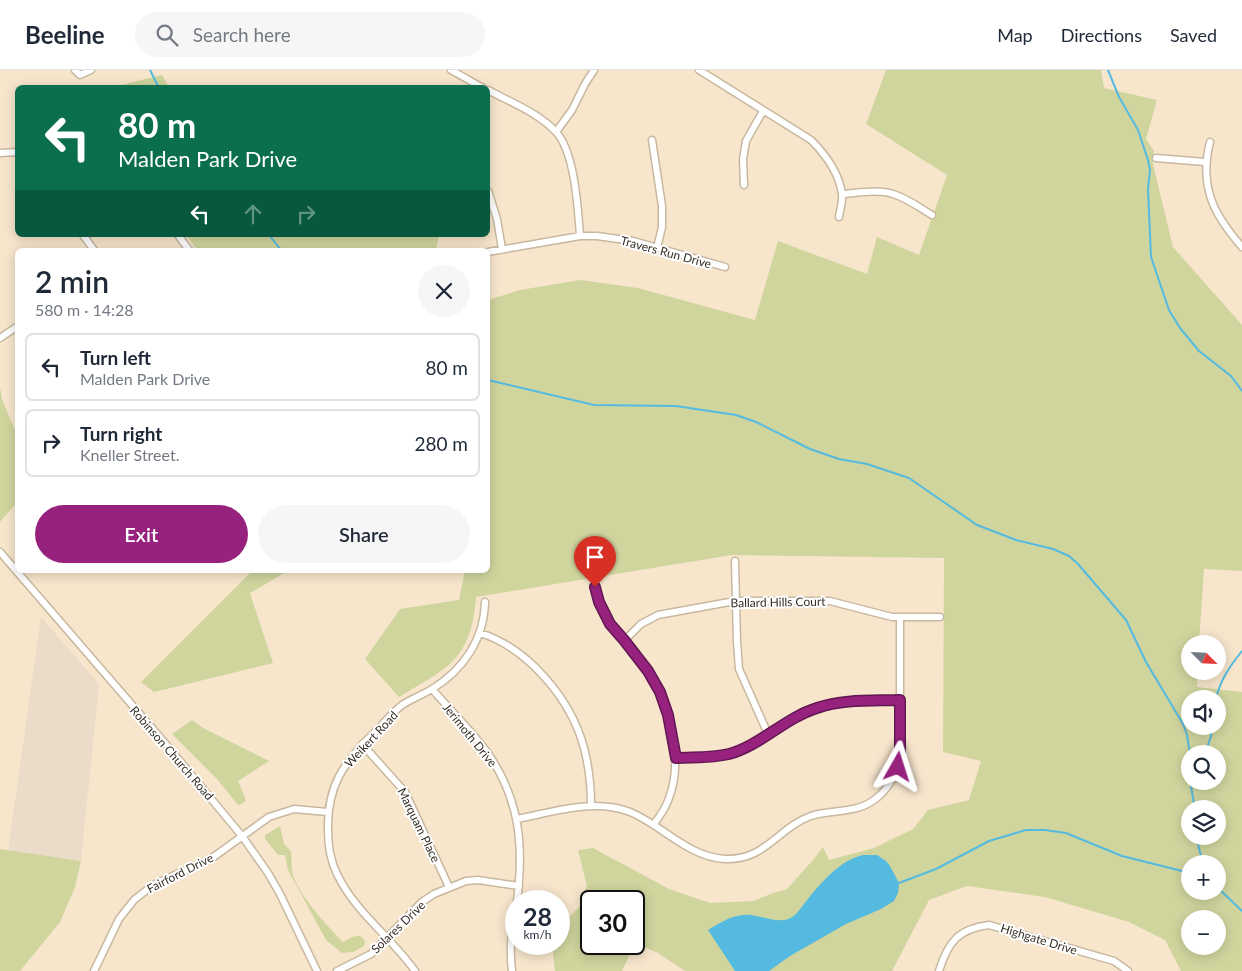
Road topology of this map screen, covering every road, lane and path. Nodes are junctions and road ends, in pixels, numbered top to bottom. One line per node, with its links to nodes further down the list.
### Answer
1 (75, 70): 2 (street)
2 (92, 70)
3 (451, 70): 6 (street)
4 (594, 70): 9 (street)
5 (699, 70): 8 (street)
6 (478, 85)
7 (490, 91): 9 (street)
8 (763, 111): 16 (street); 17 (street)
9 (556, 132): 21 (street)
10 (652, 140): 27 (street)
11 (1210, 142): 15 (street)
12 (15, 152): 13 (street)
13 (0, 153)
14 (1156, 158): 15 (street)
15 (1205, 162): 24 (street)
16 (744, 185)
17 (842, 194): 19 (street); 20 (street)
18 (490, 197): 28 (street)
19 (932, 215)
20 (839, 217)
21 (580, 236): 27 (street, Travers Run Drive); 28 (street, Travers Run Drive)
22 (84, 237): 25 (street)
23 (179, 237): 26 (street)
24 (1242, 247)
25 (93, 248)
26 (188, 248)
27 (657, 248): 30 (street, Travers Run Drive)
28 (502, 249): 29 (street, Travers Run Drive)
29 (490, 252)
30 (725, 267)
31 (15, 328): 32 (street)
32 (0, 338)
33 (0, 552): 35 (street, Robinson Church Road)
34 (735, 562): 38 (street)
35 (15, 569)
36 (18, 573): 53 (street, Robinson Church Road)
37 (595, 587): 43 (street)
38 (735, 601): 41 (street, Ballard Hills Court); 43 (street, Ballard Hills Court); 46 (street)
39 (485, 602): 42 (street, Weikert Road)
40 (940, 617): 41 (street, Ballard Hills Court)
41 (900, 618): 45 (street)
42 (480, 633): 44 (street, Weikert Road); 49 (street)
43 (624, 640): 48 (street)
44 (432, 689): 47 (street, Weikert Road); 51 (street, Jerimoth Drive)
45 (900, 700): 46 (street); 52 (street)
46 (768, 734): 48 (street)
47 (362, 744): 50 (street, Weikert Road); 55 (street, Marquam Place)
48 (676, 758): 52 (street)
49 (592, 805): 51 (street); 52 (street)
50 (328, 812): 53 (street, Fairford Drive); 57 (street, Weikert Road)
51 (517, 819): 54 (street, Jerimoth Drive)
52 (654, 824)
53 (242, 836): 59 (street, Fairford Drive); 60 (street, Robinson Church Road)
54 (519, 886): 55 (street, Solares Drive); 56 (street, Jerimoth Drive)
55 (449, 887): 57 (street, Solares Drive)
56 (518, 890)
57 (386, 938): 61 (street, Solares Drive); 62 (street, Weikert Road)
58 (511, 955): 63 (street)
59 (94, 971)
60 (317, 971)
61 (337, 971)
62 (415, 971)
63 (512, 971)
64 (939, 971): 65 (street, Highgate Drive)
65 (1128, 971)

